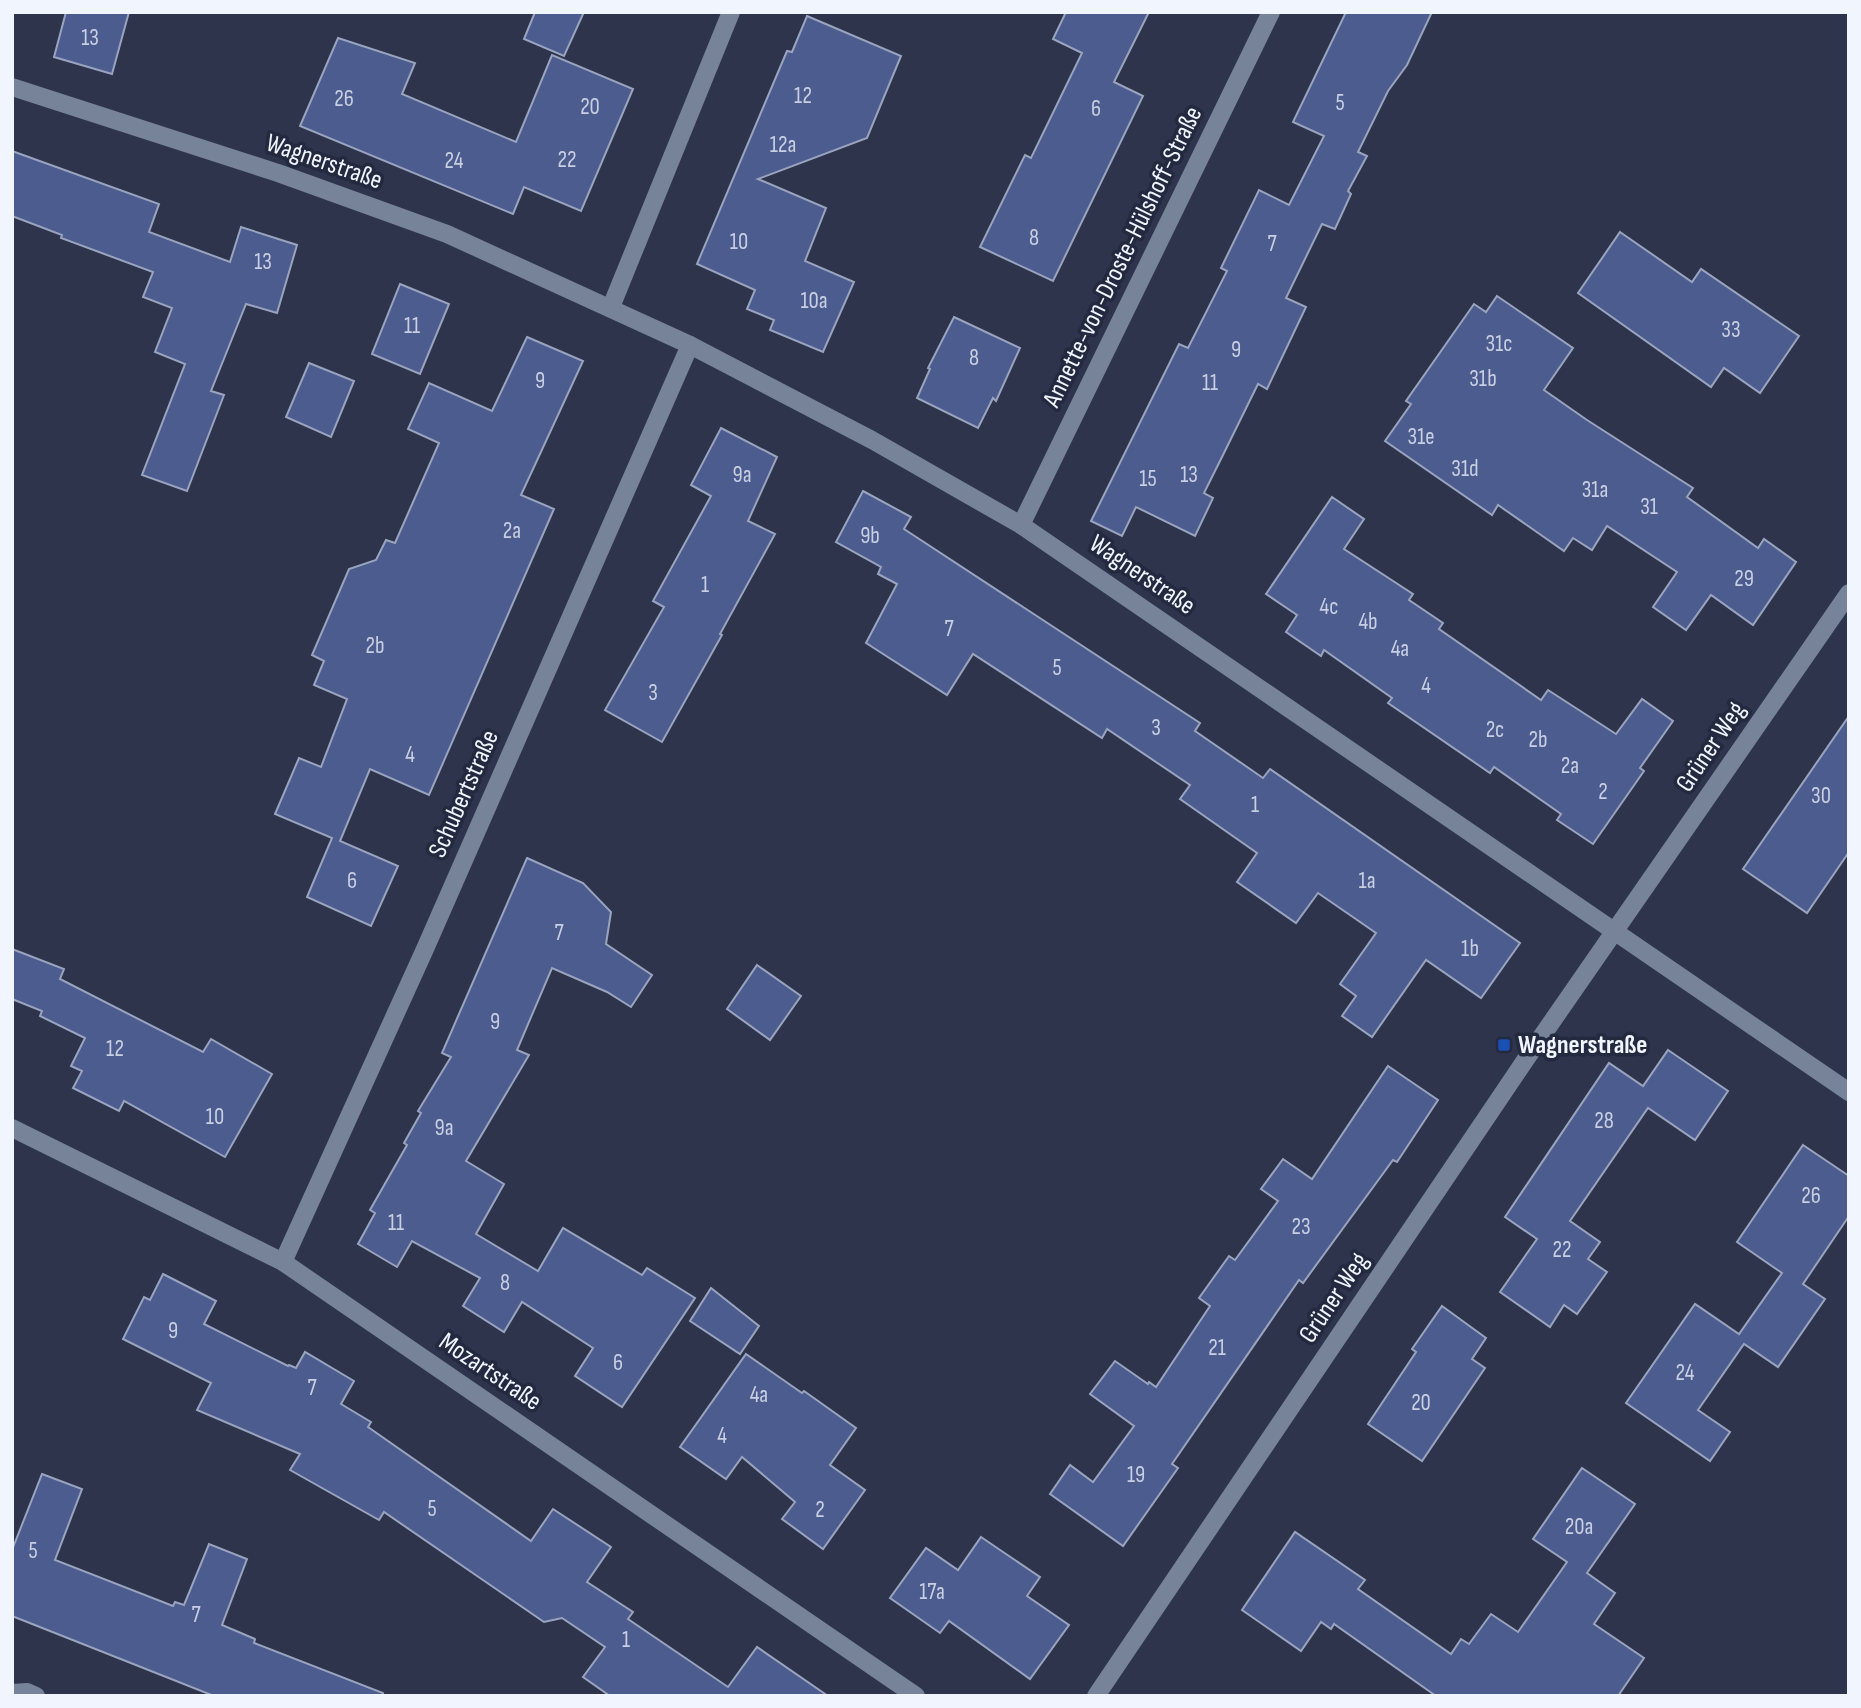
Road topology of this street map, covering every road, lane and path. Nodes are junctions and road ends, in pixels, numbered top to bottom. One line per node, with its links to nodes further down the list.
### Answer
1 (731, 12): 4 (street)
2 (1271, 12): 6 (street, Annette-von-Droste-Hülshoff-Straße)
3 (12, 87): 4 (street, Wagnerstraße)
4 (611, 307): 5 (street, Wagnerstraße)
5 (690, 345): 6 (street, Wagnerstraße); 11 (street, Schubertstraße)
6 (1021, 525): 8 (street, Wagnerstraße)
7 (1849, 593): 8 (street, Grüner Weg)
8 (1616, 931): 9 (street); 15 (street, Grüner Weg)
9 (1849, 1092)
10 (12, 1128): 11 (street, Mozartstraße)
11 (283, 1262): 14 (street, Mozartstraße)
12 (12, 1693): 13 (street)
13 (36, 1696)
14 (916, 1696)
15 (1096, 1696)

